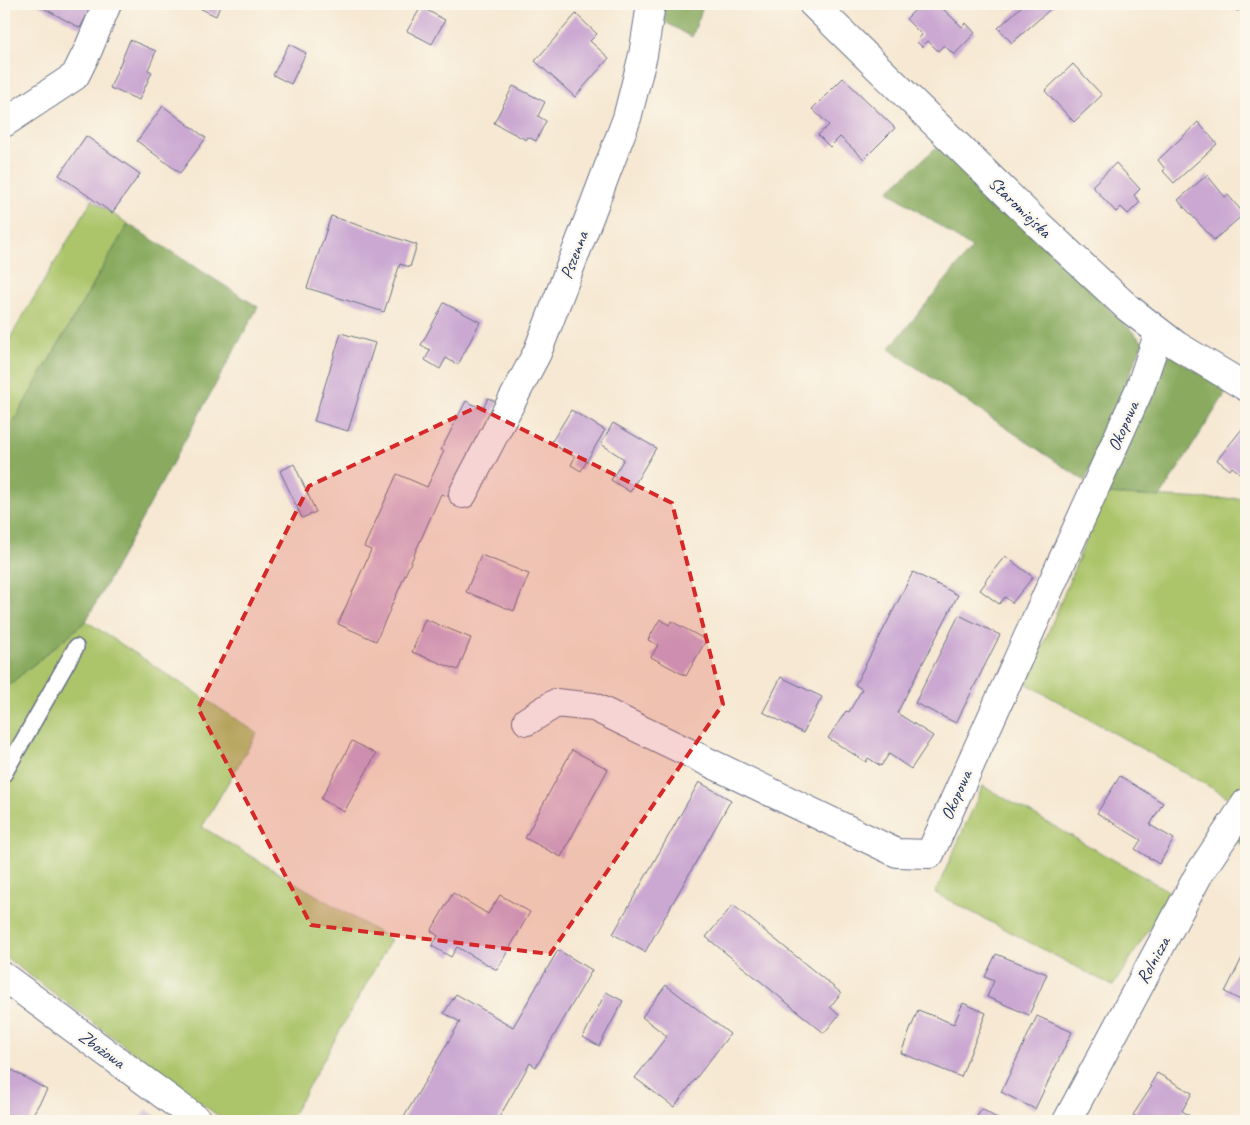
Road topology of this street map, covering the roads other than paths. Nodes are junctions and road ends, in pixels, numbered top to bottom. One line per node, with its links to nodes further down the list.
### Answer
1 (107, 4): 4 (street)
2 (651, 4): 7 (street, Pszenna)
3 (813, 4): 5 (street, Staromiejska)
4 (4, 123)
5 (1159, 332): 6 (street, Staromiejska); 9 (street, Okopowa)
6 (1246, 387)
7 (463, 494)
8 (76, 647): 10 (lane)
9 (527, 721)
10 (4, 774)
11 (1246, 803): 14 (street, Rolnicza)
12 (4, 977): 13 (street, Zbożowa)
13 (200, 1121)
14 (1067, 1121)

